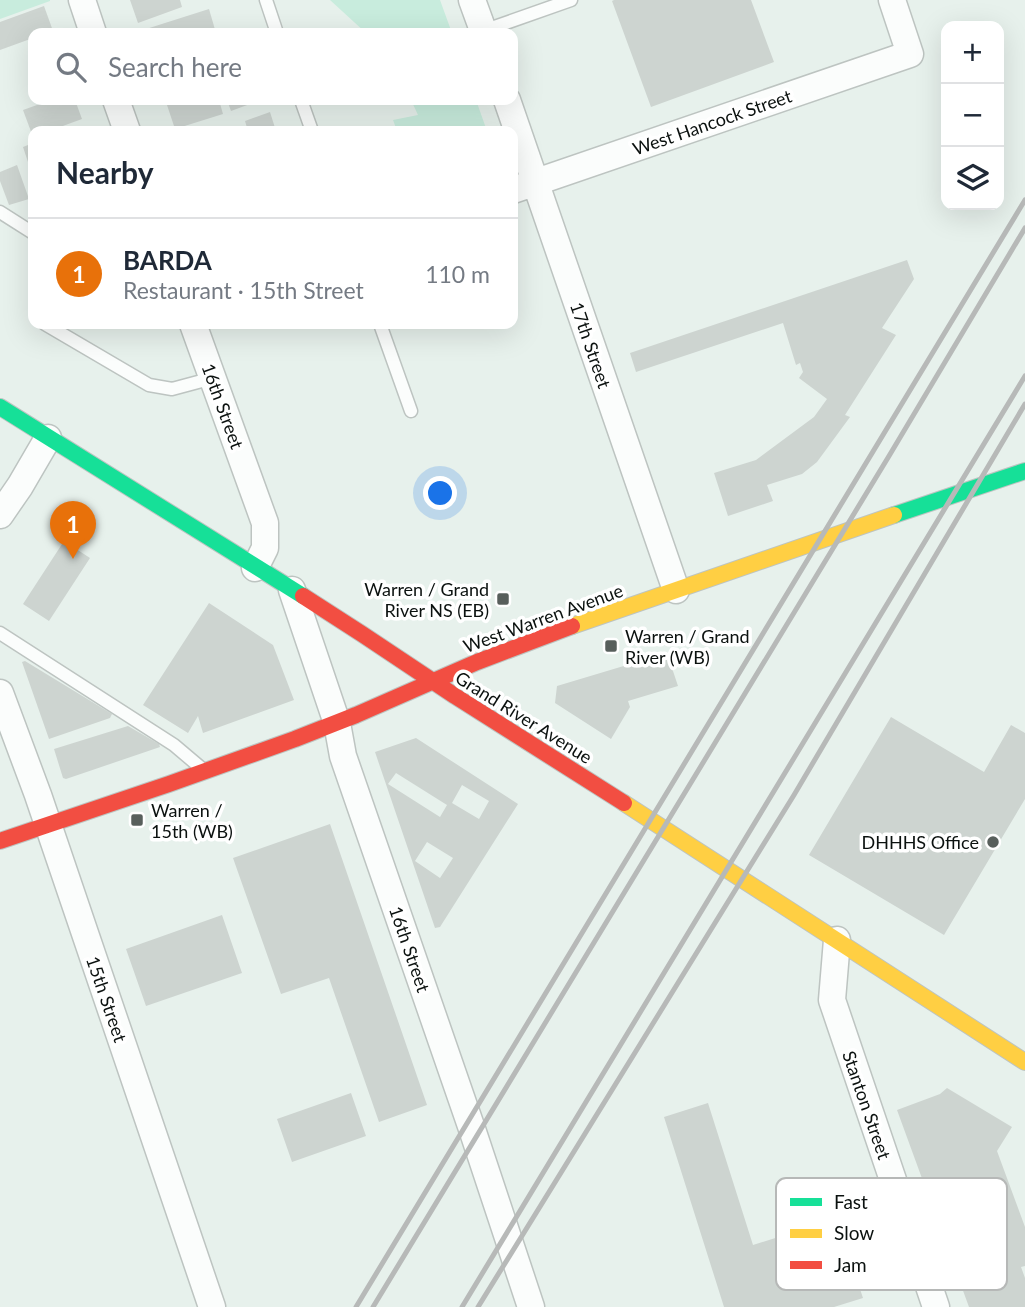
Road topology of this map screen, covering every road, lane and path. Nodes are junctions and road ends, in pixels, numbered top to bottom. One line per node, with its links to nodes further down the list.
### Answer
1 (82, 0): 6 (street)
2 (265, 0): 7 (lane)
3 (472, 0): 8 (street)
4 (571, 0): 9 (lane)
5 (892, 0): 17 (street, West Hancock Street)
6 (91, 28)
7 (275, 28)
8 (482, 28)
9 (494, 28)
10 (118, 105): 13 (street)
11 (302, 105): 14 (lane)
12 (507, 105): 15 (street, 17th Street)
13 (125, 126)
14 (310, 126)
15 (511, 126)
16 (518, 157): 17 (street, 17th Street)
17 (524, 186): 31 (street, 17th Street)
18 (0, 212): 19 (lane)
19 (28, 230)
20 (54, 329): 23 (lane)
21 (195, 329): 23 (street, 16th Street)
22 (382, 329): 25 (lane)
23 (213, 378): 29 (street, 16th Street)
24 (0, 407): 26 (main road, Grand River Avenue)
25 (411, 411)
26 (48, 438): 28 (street); 29 (main road, Grand River Avenue)
27 (1025, 471): 31 (main road, West Warren Avenue)
28 (0, 515)
29 (256, 568): 30 (main road, Grand River Avenue)
30 (292, 590): 33 (main road, Grand River Avenue); 35 (street, 16th Street)
31 (676, 590): 33 (main road, West Warren Avenue)
32 (0, 633): 36 (lane)
33 (431, 681): 35 (main road, West Warren Avenue); 39 (main road, Grand River Avenue)
34 (0, 693): 37 (street, 15th Street)
35 (337, 723): 36 (main road, West Warren Avenue); 44 (street, 16th Street)
36 (205, 771): 37 (main road, West Warren Avenue)
37 (47, 825): 38 (main road, West Warren Avenue); 43 (street, 15th Street)
38 (0, 841)
39 (837, 940): 40 (main road, Grand River Avenue); 41 (street, Stanton Street)
40 (1019, 1054)
41 (892, 1178)
42 (930, 1290): 45 (street, Stanton Street)
43 (212, 1307)
44 (531, 1307)
45 (936, 1307)

